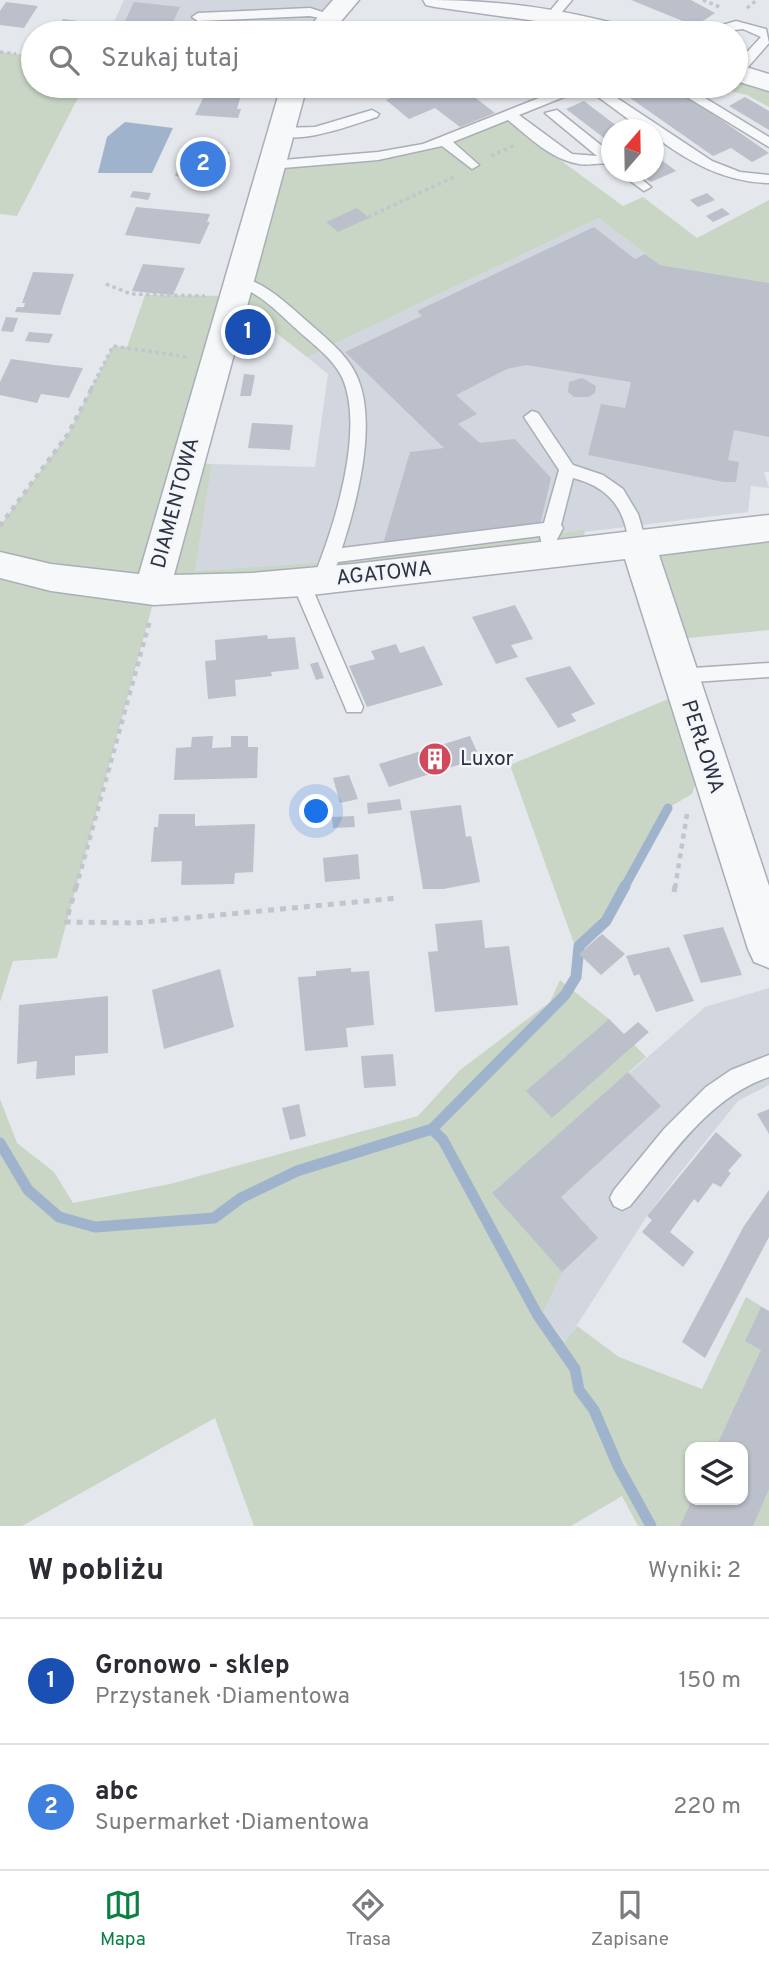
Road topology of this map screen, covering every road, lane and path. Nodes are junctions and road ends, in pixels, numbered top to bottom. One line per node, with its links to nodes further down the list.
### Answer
1 (435, 0): 3 (street)
2 (703, 0): 4 (path)
3 (559, 8): 7 (street)
4 (729, 11)
5 (322, 12): 6 (lane)
6 (198, 17)
7 (593, 21)
8 (748, 27): 11 (lane)
9 (0, 52): 10 (path)
10 (16, 54)
11 (748, 58)
12 (748, 76): 13 (street)
13 (769, 83)
14 (291, 98): 22 (street, DIAMENTOWA)
15 (552, 98): 20 (lane)
16 (607, 98): 21 (lane)
17 (698, 98): 25 (lane)
18 (372, 114): 22 (lane)
19 (552, 114): 27 (lane)
20 (510, 116): 24 (lane); 28 (lane)
21 (637, 119)
22 (281, 132): 29 (street, DIAMENTOWA)
23 (664, 137): 31 (lane)
24 (445, 142): 29 (lane); 30 (lane)
25 (769, 143)
26 (517, 144): 30 (path)
27 (601, 154)
28 (601, 161)
29 (271, 165): 36 (street, DIAMENTOWA)
30 (472, 165): 34 (path)
31 (769, 179)
32 (638, 182): 33 (lane)
33 (644, 187)
34 (368, 217)
35 (106, 284): 36 (path)
36 (236, 288): 37 (street, DIAMENTOWA); 45 (lane)
37 (215, 363): 40 (path); 46 (street, DIAMENTOWA)
38 (532, 417): 39 (lane)
39 (567, 470): 42 (lane); 43 (lane)
40 (0, 526)
41 (769, 528): 43 (street, AGATOWA)
42 (546, 542): 43 (street, AGATOWA); 45 (street, AGATOWA)
43 (638, 545): 48 (street, PERŁOWA)
44 (0, 565): 46 (street, AGATOWA)
45 (318, 573): 46 (street, AGATOWA); 49 (lane)
46 (154, 591): 52 (path, DIAMENTOWA)
47 (769, 670): 48 (lane)
48 (680, 676): 53 (street, PERŁOWA)
49 (354, 707)
50 (688, 810): 51 (path)
51 (674, 892)
52 (398, 898)
53 (769, 949)
54 (769, 1066): 55 (lane)
55 (622, 1198)

